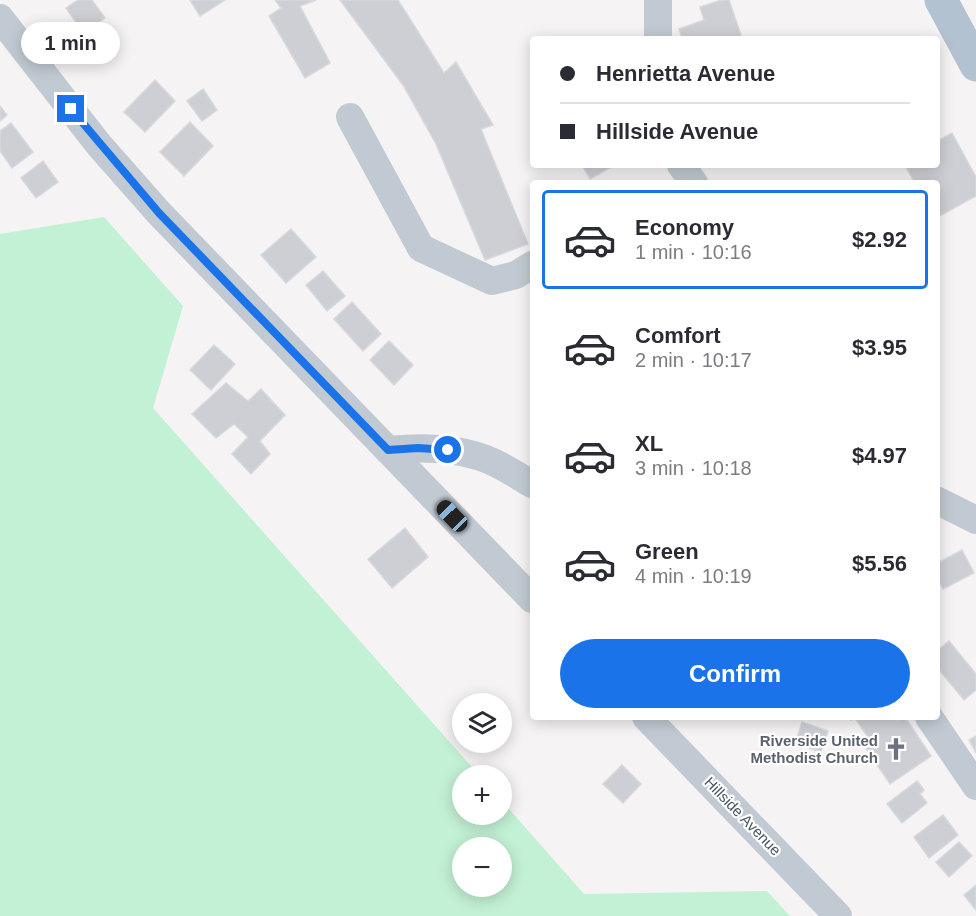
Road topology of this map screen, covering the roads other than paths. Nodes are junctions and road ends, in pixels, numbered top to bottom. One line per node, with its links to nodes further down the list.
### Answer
1 (658, 0): 4 (street)
2 (941, 0): 5 (main road)
3 (0, 18): 8 (street)
4 (658, 36)
5 (976, 64)
6 (350, 117): 7 (street)
7 (530, 266)
8 (388, 450): 9 (street); 12 (street)
9 (530, 483)
10 (940, 502): 11 (street)
11 (976, 520)
12 (530, 597)
13 (649, 720): 16 (street, Hillside Avenue)
14 (931, 720): 15 (street)
15 (976, 786)
16 (838, 916)

